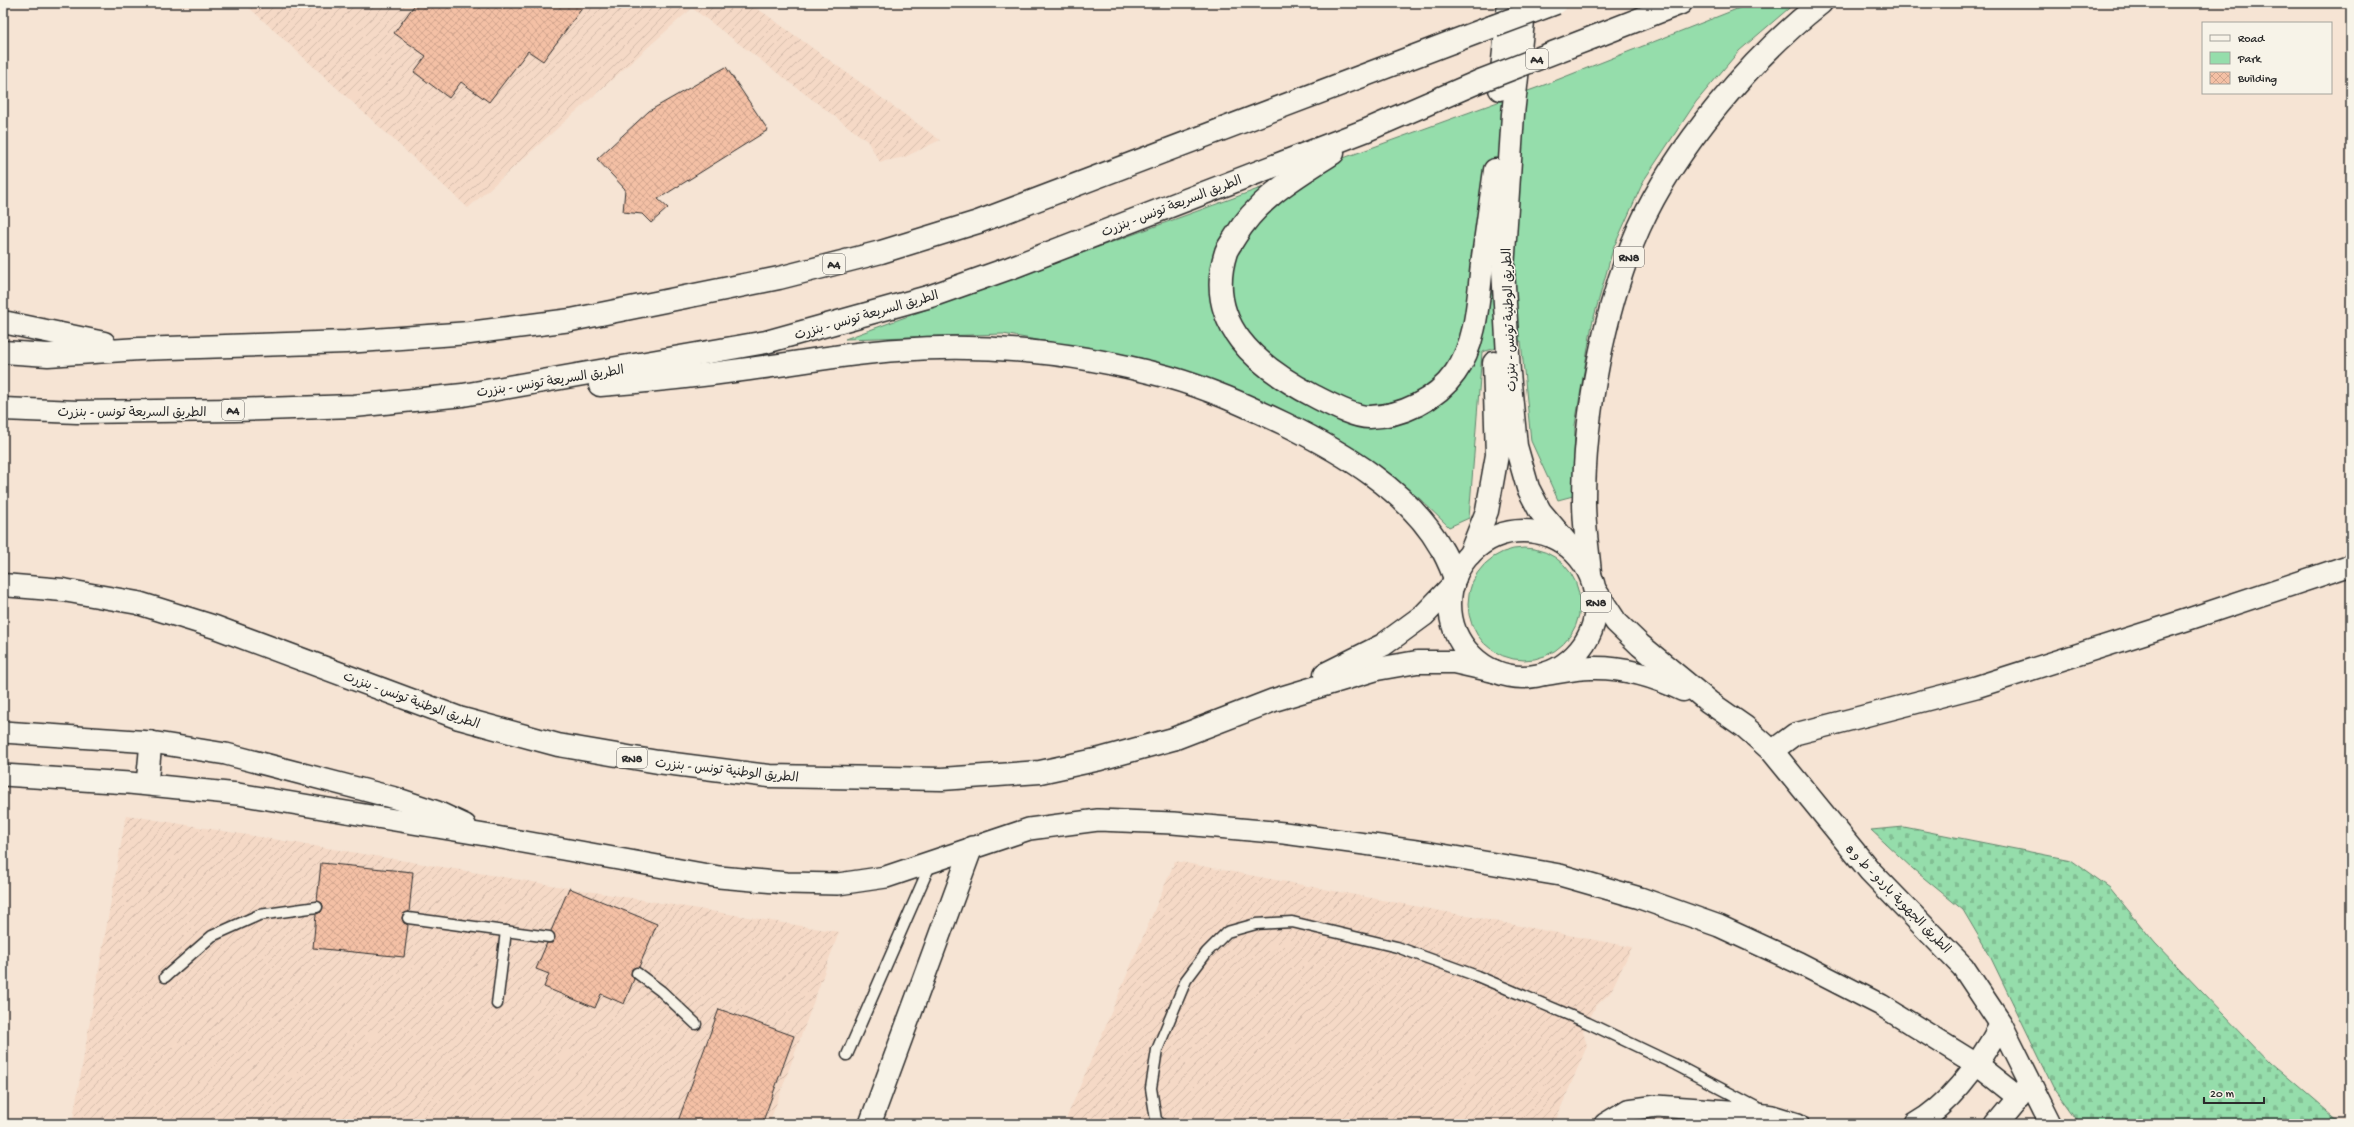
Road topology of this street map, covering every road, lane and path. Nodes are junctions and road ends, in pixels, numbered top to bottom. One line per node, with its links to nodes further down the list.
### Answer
1 (1509, 3): 7 (main road, الطريق الوطنية تونس - بنزرت / RN8)
2 (1525, 3): 13 (main road, الطريق الوطنية تونس - بنزرت / RN8)
3 (1556, 3): 9 (main road, A4, bridge)
4 (1681, 3): 6 (main road, الطريق السريعة تونس - بنزرت / A4, bridge)
5 (1821, 3): 17 (main road, RN8)
6 (1367, 130): 7 (main road); 11 (main road, الطريق السريعة تونس - بنزرت / A4)
7 (1495, 170): 14 (main road, الطريق الوطنية تونس - بنزرت / RN8)
8 (3, 322): 9 (main road)
9 (139, 349): 10 (main road, A4)
10 (3, 352)
11 (463, 395): 12 (main road, الطريق السريعة تونس - بنزرت / A4); 16 (main road)
12 (3, 409)
13 (1572, 549): 14 (main road, الطريق الوطنية تونس - بنزرت / RN8); 17 (main road, الطريق الوطنية تونس - بنزرت / RN8)
14 (1470, 554): 16 (main road, الطريق الوطنية تونس - بنزرت / RN8)
15 (2351, 565): 25 (street)
16 (1454, 581): 19 (main road, الطريق الوطنية تونس - بنزرت / RN8); 21 (main road, الطريق الوطنية تونس - بنزرت / RN8)
17 (1592, 581): 20 (main road, الطريق الوطنية تونس - بنزرت / RN8); 22 (main road, الطريق الجهوية باردو - ط و 8)
18 (3, 585): 21 (main road, الطريق الوطنية تونس - بنزرت / RN8)
19 (1494, 671): 20 (main road, الطريق الوطنية تونس - بنزرت / RN8); 21 (main road, الطريق الوطنية تونس - بنزرت / RN8)
20 (1545, 674): 22 (main road, الطريق الجهوية باردو - ط و 8)
21 (1274, 700)
22 (1709, 702): 25 (main road, الطريق الجهوية باردو - ط و 8)
23 (3, 732): 24 (street)
24 (151, 742): 27 (street); 28 (street)
25 (1772, 751): 39 (main road, الطريق الجهوية باردو - ط و 8)
26 (3, 775): 27 (street)
27 (147, 784): 28 (street)
28 (485, 834): 30 (street)
29 (972, 847): 30 (street); 41 (street); 45 (street)
30 (931, 863): 40 (lane)
31 (316, 907): 36 (lane)
32 (408, 918): 33 (lane)
33 (506, 931): 34 (lane); 37 (lane)
34 (549, 937)
35 (637, 973): 38 (lane)
36 (165, 977)
37 (497, 1004)
38 (696, 1024)
39 (2001, 1024): 41 (street); 42 (main road, الطريق الجهوية باردو - ط و 8)
40 (847, 1055)
41 (1976, 1064): 42 (street); 50 (street)
42 (2024, 1091): 51 (street); 52 (main road, الطريق الجهوية باردو - ط و 8)
43 (1714, 1111): 44 (street); 47 (street); 48 (street)
44 (1772, 1116): 46 (lane); 49 (street)
45 (870, 1124)
46 (1162, 1124)
47 (1605, 1124)
48 (1737, 1124)
49 (1798, 1124)
50 (1915, 1124)
51 (1996, 1124)
52 (2051, 1124)

